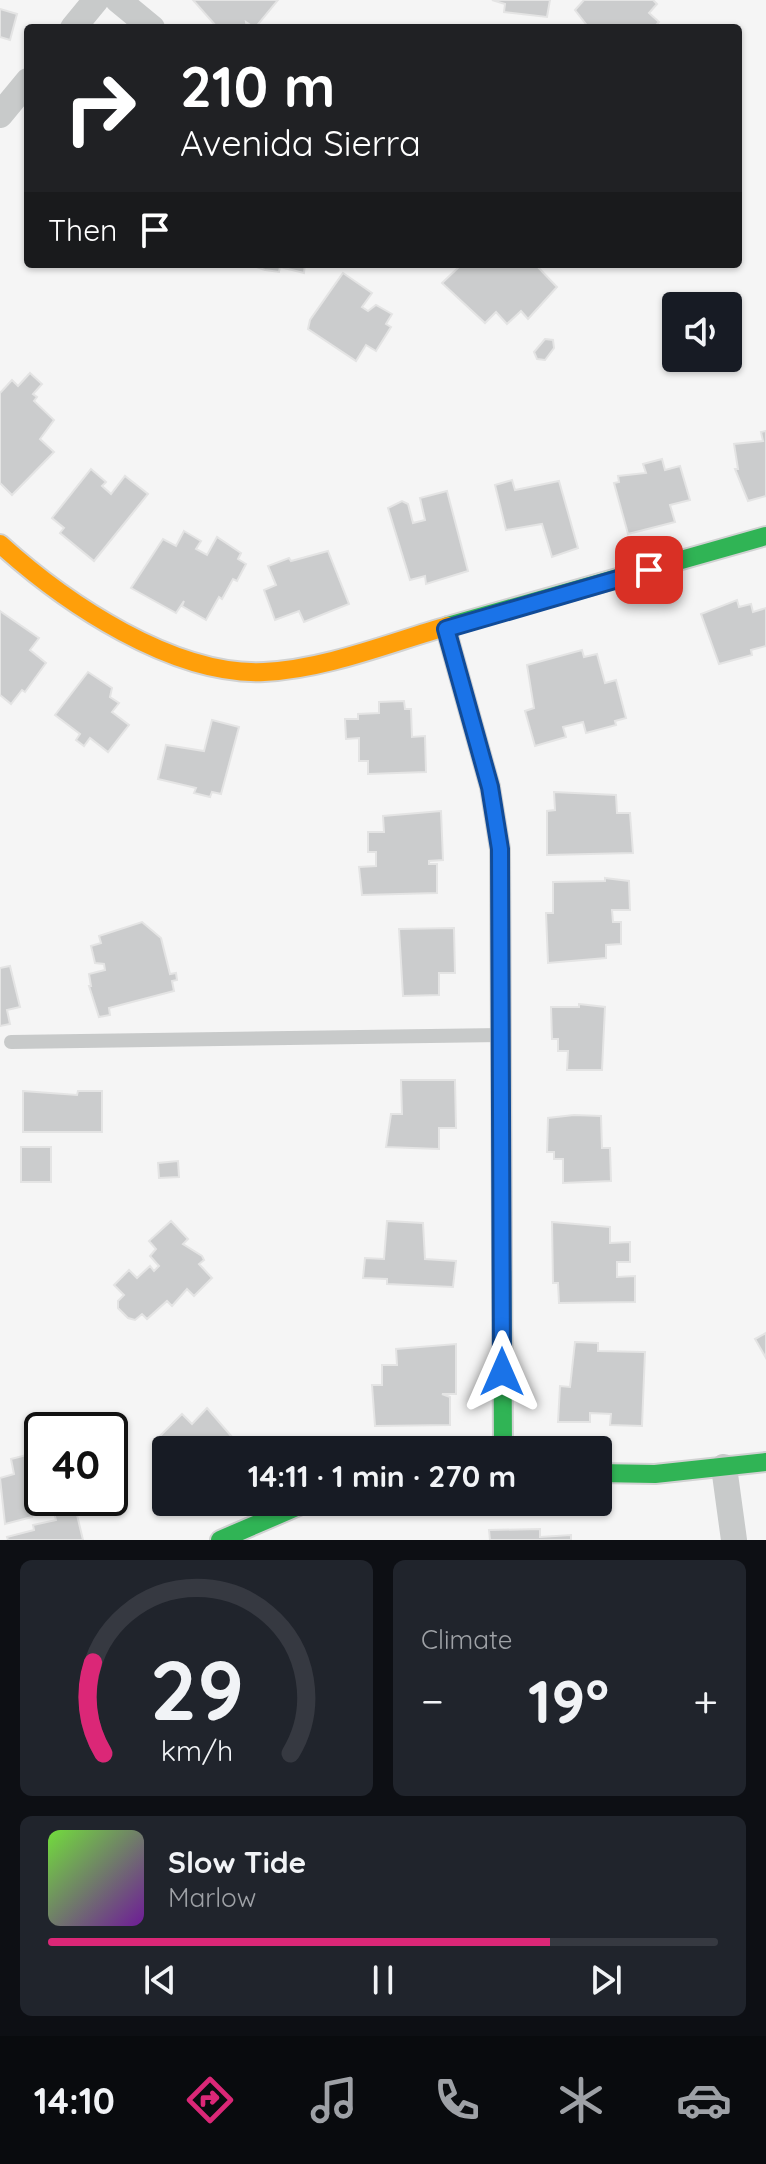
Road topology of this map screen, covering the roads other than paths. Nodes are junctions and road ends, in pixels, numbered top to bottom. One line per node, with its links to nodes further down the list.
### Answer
1 (96, 0): 3 (street)
2 (118, 0): 4 (street)
3 (76, 24)
4 (147, 24)
5 (24, 86): 6 (street)
6 (0, 115)
7 (766, 536): 9 (street)
8 (0, 544): 9 (street)
9 (446, 629): 10 (street)
10 (501, 1035): 11 (lane); 12 (street)
11 (11, 1042)
12 (503, 1436)
13 (766, 1462): 14 (street)
14 (724, 1467): 15 (street); 18 (street)
15 (612, 1473)
16 (276, 1516): 17 (street)
17 (220, 1540)
18 (734, 1540)

